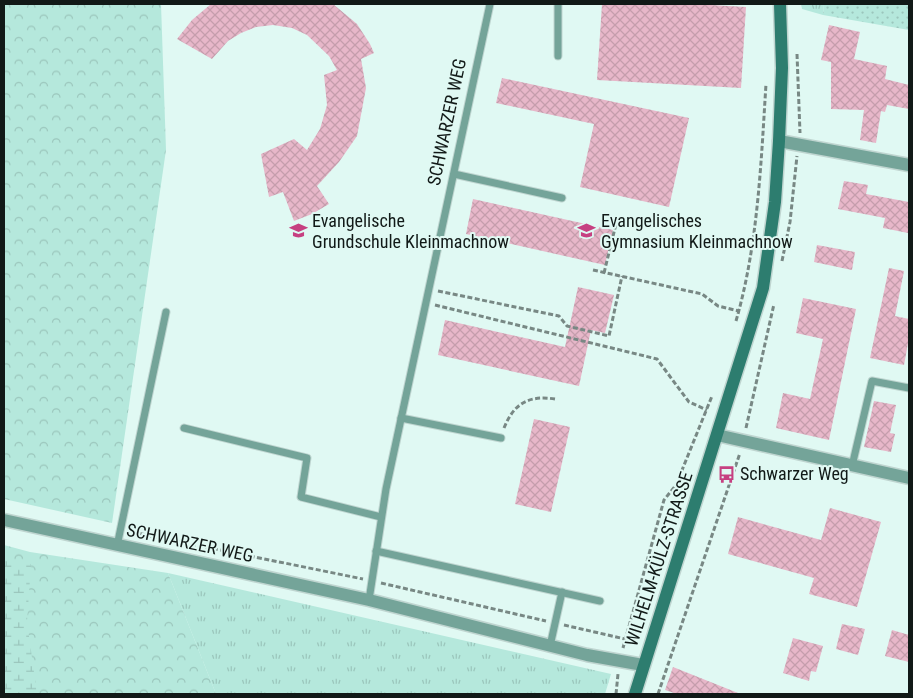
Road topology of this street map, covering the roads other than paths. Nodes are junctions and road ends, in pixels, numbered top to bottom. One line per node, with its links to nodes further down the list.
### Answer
1 (490, 4): 7 (lane, SCHWARZER WEG)
2 (558, 4): 4 (lane)
3 (780, 4): 5 (street, WILHELM-KÜLZ-STRASSE)
4 (558, 56)
5 (779, 140): 6 (street); 13 (street, WILHELM-KÜLZ-STRASSE)
6 (909, 165)
7 (454, 174): 8 (lane); 11 (lane, SCHWARZER WEG)
8 (562, 198)
9 (166, 312): 19 (lane)
10 (909, 388): 15 (lane)
11 (401, 418): 14 (lane); 17 (lane, SCHWARZER WEG)
12 (184, 428): 17 (lane)
13 (717, 435): 15 (street); 25 (street, WILHELM-KÜLZ-STRASSE)
14 (500, 438)
15 (852, 466): 16 (street)
16 (909, 478)
17 (381, 517): 20 (lane, SCHWARZER WEG)
18 (4, 520): 19 (street, SCHWARZER WEG)
19 (117, 546): 22 (street, SCHWARZER WEG)
20 (376, 551): 21 (lane); 22 (lane, SCHWARZER WEG)
21 (562, 592): 23 (lane); 24 (lane)
22 (369, 600): 24 (street, SCHWARZER WEG)
23 (600, 601)
24 (550, 646): 25 (street, SCHWARZER WEG)
25 (643, 665): 26 (street, WILHELM-KÜLZ-STRASSE)
26 (635, 694)

